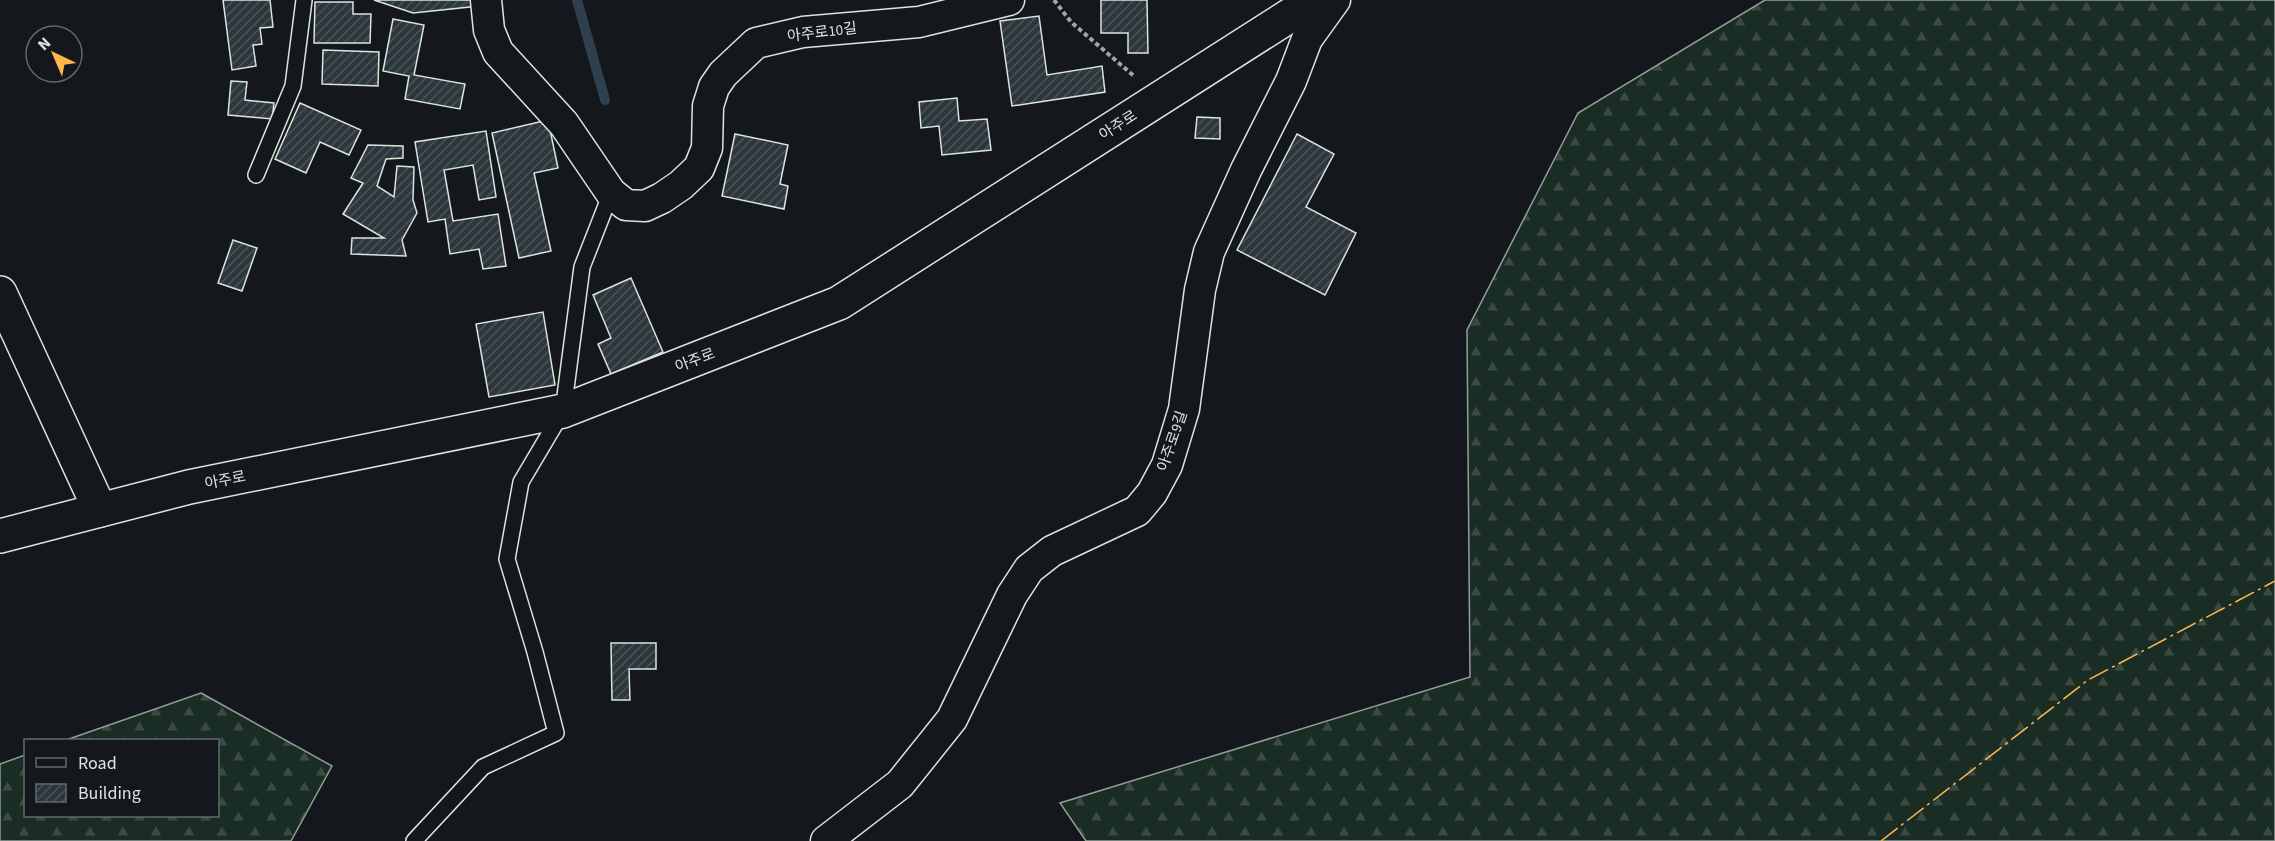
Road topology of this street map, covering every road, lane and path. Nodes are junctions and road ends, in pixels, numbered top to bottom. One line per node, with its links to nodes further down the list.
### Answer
1 (304, 0): 8 (lane)
2 (486, 0): 9 (street, 아주로10길)
3 (1009, 0): 9 (street, 아주로10길)
4 (1054, 0): 7 (path)
5 (1314, 0): 7 (street, 아주로)
6 (1335, 0): 15 (street, 아주로9길)
7 (1158, 99): 11 (street, 아주로)
8 (256, 175)
9 (611, 193): 11 (lane)
10 (0, 293): 12 (street)
11 (563, 411): 12 (street, 아주로); 14 (lane)
12 (100, 510): 13 (street, 아주로)
13 (0, 536)
14 (414, 841)
15 (826, 841)

